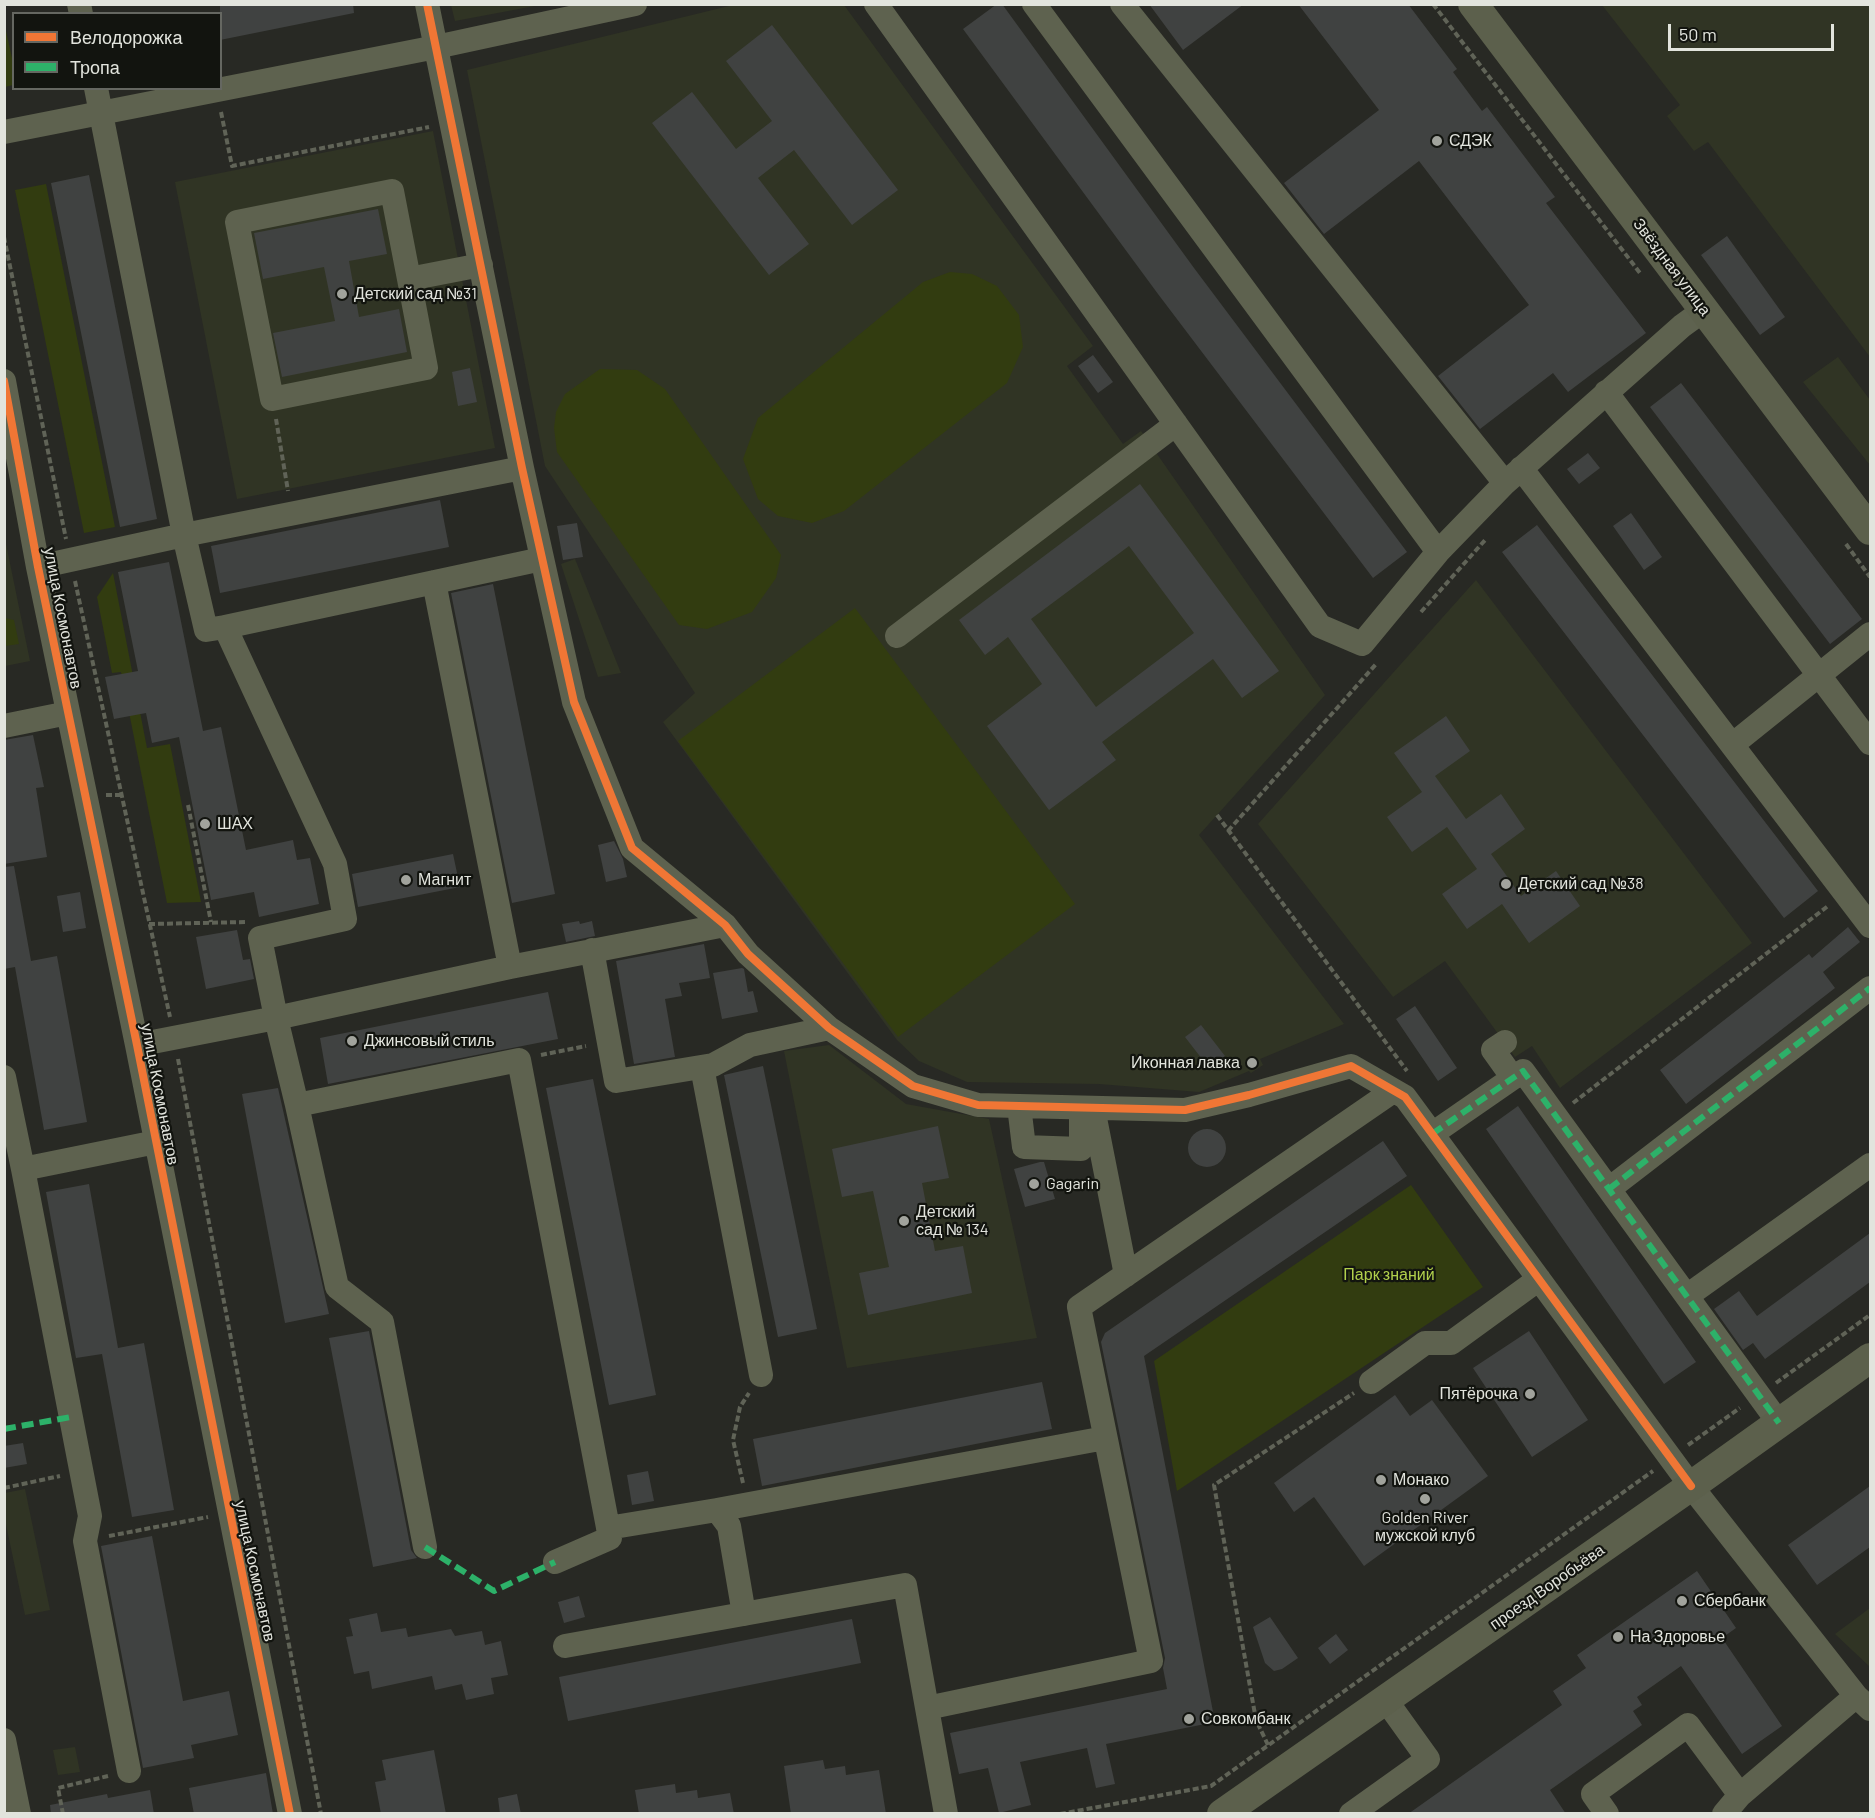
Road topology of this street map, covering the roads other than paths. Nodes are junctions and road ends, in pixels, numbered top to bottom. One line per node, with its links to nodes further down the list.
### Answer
1 (427, 4): 7 (street)
2 (635, 4): 7 (street)
3 (876, 4): 18 (street)
4 (1034, 4): 23 (street)
5 (1122, 4): 20 (street)
6 (1473, 4): 15 (main road, Звёздная улица)
7 (436, 47): 8 (street); 13 (street)
8 (222, 89)
9 (96, 90): 11 (street)
10 (217, 90): 11 (street)
11 (101, 113): 12 (street); 22 (street)
12 (4, 132)
13 (481, 265): 14 (street); 19 (street)
14 (409, 279): 14 (street)
15 (1704, 310): 17 (street); 21 (main road, Звёздная улица)
16 (4, 381): 25 (street, улица Космонавтов)
17 (1606, 392): 20 (street); 30 (street)
18 (1176, 424): 23 (street); 29 (street)
19 (522, 468): 22 (street); 24 (street)
20 (1513, 476): 23 (street); 34 (street)
21 (1870, 530)
22 (184, 535): 25 (street); 27 (street)
23 (1438, 552)
24 (542, 559): 26 (street); 35 (street)
25 (38, 567): 31 (street, улица Космонавтов)
26 (434, 582): 27 (street); 38 (street)
27 (225, 627): 40 (street)
28 (1870, 634): 30 (street)
29 (897, 636)
30 (1819, 675): 33 (street); 34 (street)
31 (68, 713): 32 (street); 43 (street, улица Космонавтов)
32 (4, 726)
33 (1870, 743)
34 (1732, 745): 36 (street)
35 (725, 925): 37 (street); 41 (street)
36 (1870, 926)
37 (592, 950): 38 (street); 44 (street)
38 (510, 967): 40 (street)
39 (1870, 988): 55 (street)
40 (276, 1018): 43 (street); 48 (street)
41 (829, 1028): 44 (street); 49 (street)
42 (1505, 1042): 46 (street)
43 (137, 1045): 52 (street, улица Космонавтов)
44 (702, 1067): 60 (street)
45 (4, 1077): 54 (street)
46 (1513, 1078): 51 (street); 55 (street)
47 (1393, 1091): 50 (street); 51 (street); 56 (street)
48 (297, 1105): 66 (street); 67 (street)
49 (1019, 1106): 50 (street); 50 (street)
50 (1087, 1108): 56 (street)
51 (1432, 1134): 57 (street)
52 (156, 1142): 54 (street); 78 (street, улица Космонавтов)
53 (1870, 1165): 58 (street)
54 (23, 1169): 75 (street)
55 (1609, 1189): 58 (street)
56 (1126, 1275): 63 (street)
57 (1539, 1279): 61 (street); 64 (street)
58 (1687, 1296): 62 (street)
59 (1870, 1358): 62 (main road, проезд Воробьёва)
60 (762, 1375)
61 (1371, 1382)
62 (1779, 1423): 64 (main road, проезд Воробьёва)
63 (1105, 1438): 65 (street); 73 (street)
64 (1691, 1486): 71 (main road, проезд Воробьёва); 72 (street)
65 (717, 1510): 66 (street); 69 (street)
66 (608, 1528): 68 (street)
67 (425, 1547)
68 (555, 1562)
69 (744, 1614): 70 (street); 73 (street)
70 (566, 1646)
71 (1385, 1699): 80 (main road, проезд Воробьёва); 81 (street)
72 (1863, 1702): 76 (street)
73 (927, 1708): 79 (street)
74 (4, 1740): 77 (street)
75 (129, 1771)
76 (1740, 1795): 82 (street); 83 (street)
77 (19, 1814)
78 (290, 1814)
79 (946, 1814)
80 (1222, 1814)
81 (1351, 1814)
82 (1607, 1814)
83 (1724, 1814)

